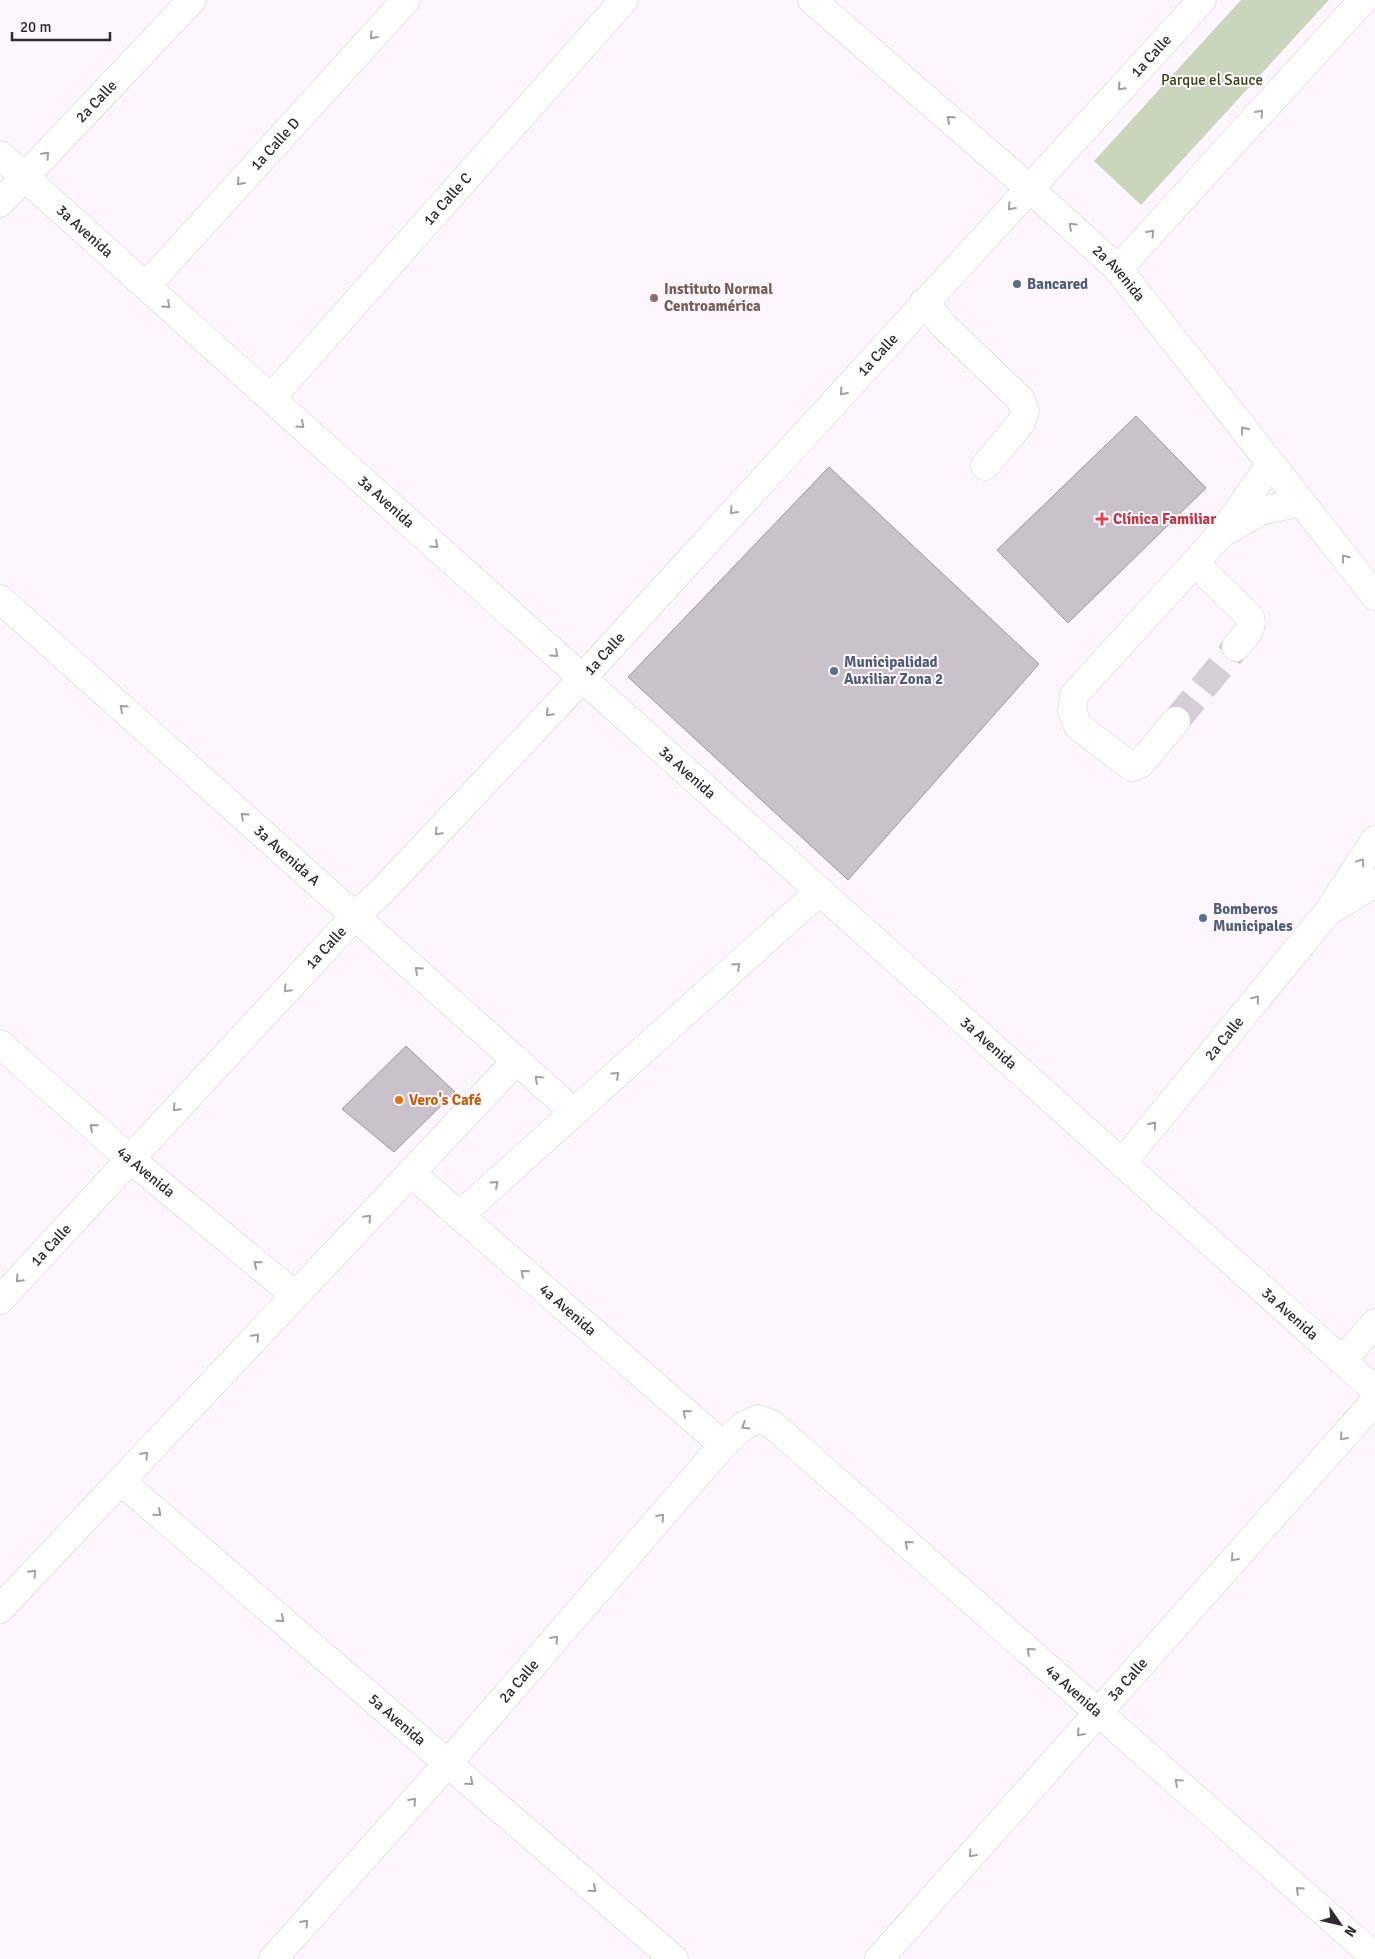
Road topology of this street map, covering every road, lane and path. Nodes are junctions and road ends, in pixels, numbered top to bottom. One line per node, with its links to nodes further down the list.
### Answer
1 (192, 0): 8 (street, 2a Calle, one-way to 1)
2 (406, 0): 12 (street, 1a Calle D, one-way to 12)
3 (624, 0): 14 (street, 1a Calle C)
4 (1202, 0): 9 (street, 1a Calle, one-way to 9)
5 (1362, 0): 11 (street, one-way to 5)
6 (823, 4): 9 (street, 2a Avenida, one-way to 6)
7 (0, 155): 8 (street, 3a Avenida)
8 (24, 177): 10 (street, 2a Calle); 12 (street, 3a Avenida)
9 (1029, 188): 11 (street, 2a Avenida, one-way to 9); 13 (street, 1a Calle, one-way to 13)
10 (0, 202)
11 (1118, 269): 15 (street, 2a Avenida, one-way to 11)
12 (146, 286): 14 (street, 3a Avenida, one-way to 14)
13 (924, 302): 16 (street); 23 (street, 1a Calle, one-way to 23)
14 (271, 398): 23 (street, 3a Avenida, one-way to 23)
15 (1271, 464): 17 (street, 2a Avenida); 18 (street)
16 (985, 466)
17 (1301, 502): 18 (street); 20 (street, 2a Avenida, one-way to 17)
18 (1222, 534): 19 (street)
19 (1195, 563): 22 (street); 24 (street)
20 (1375, 596)
21 (0, 599): 29 (street, 3a Avenida A, one-way to 21)
22 (1236, 647)
23 (582, 677): 27 (street, 3a Avenida); 29 (street, 1a Calle, one-way to 29)
24 (1176, 721)
25 (1375, 840): 28 (street, 2a Calle, one-way to 25)
26 (1375, 883): 28 (street, 2a Calle)
27 (820, 891): 32 (street, one-way to 27); 34 (street, 3a Avenida)
28 (1327, 913): 34 (street, 2a Calle, one-way to 28)
29 (356, 915): 31 (street, 3a Avenida A, one-way to 29); 33 (street, 1a Calle, one-way to 33)
30 (0, 1044): 33 (street, 4a Avenida, one-way to 30)
31 (517, 1060): 32 (street, 3a Avenida A, one-way to 31); 35 (street)
32 (574, 1112): 36 (street, one-way to 32)
33 (130, 1159): 37 (street, 4a Avenida, one-way to 33); 38 (street, 1a Calle, one-way to 38)
34 (1122, 1163): 40 (street, 3a Avenida)
35 (411, 1173): 36 (street, 4a Avenida); 37 (street, one-way to 35)
36 (458, 1216): 44 (street, 4a Avenida, one-way to 36)
37 (295, 1296): 45 (street, one-way to 37)
38 (0, 1300)
39 (1375, 1323): 40 (street)
40 (1342, 1361): 41 (street, 3a Avenida)
41 (1375, 1390)
42 (1375, 1401): 47 (street, 3a Calle, one-way to 47)
43 (772, 1424): 44 (street, 2a Calle, one-way to 44); 47 (street, 4a Avenida, one-way to 43)
44 (723, 1445): 48 (street, 2a Calle, one-way to 44)
45 (120, 1481): 46 (street, one-way to 45); 48 (street, 5a Avenida, one-way to 48)
46 (0, 1609)
47 (1099, 1712): 49 (street, 4a Avenida, one-way to 47); 52 (street, 3a Calle, one-way to 52)
48 (448, 1763): 50 (street, 2a Calle, one-way to 48); 51 (street, 5a Avenida, one-way to 51)
49 (1375, 1957)
50 (273, 1959)
51 (674, 1959)
52 (879, 1959)

